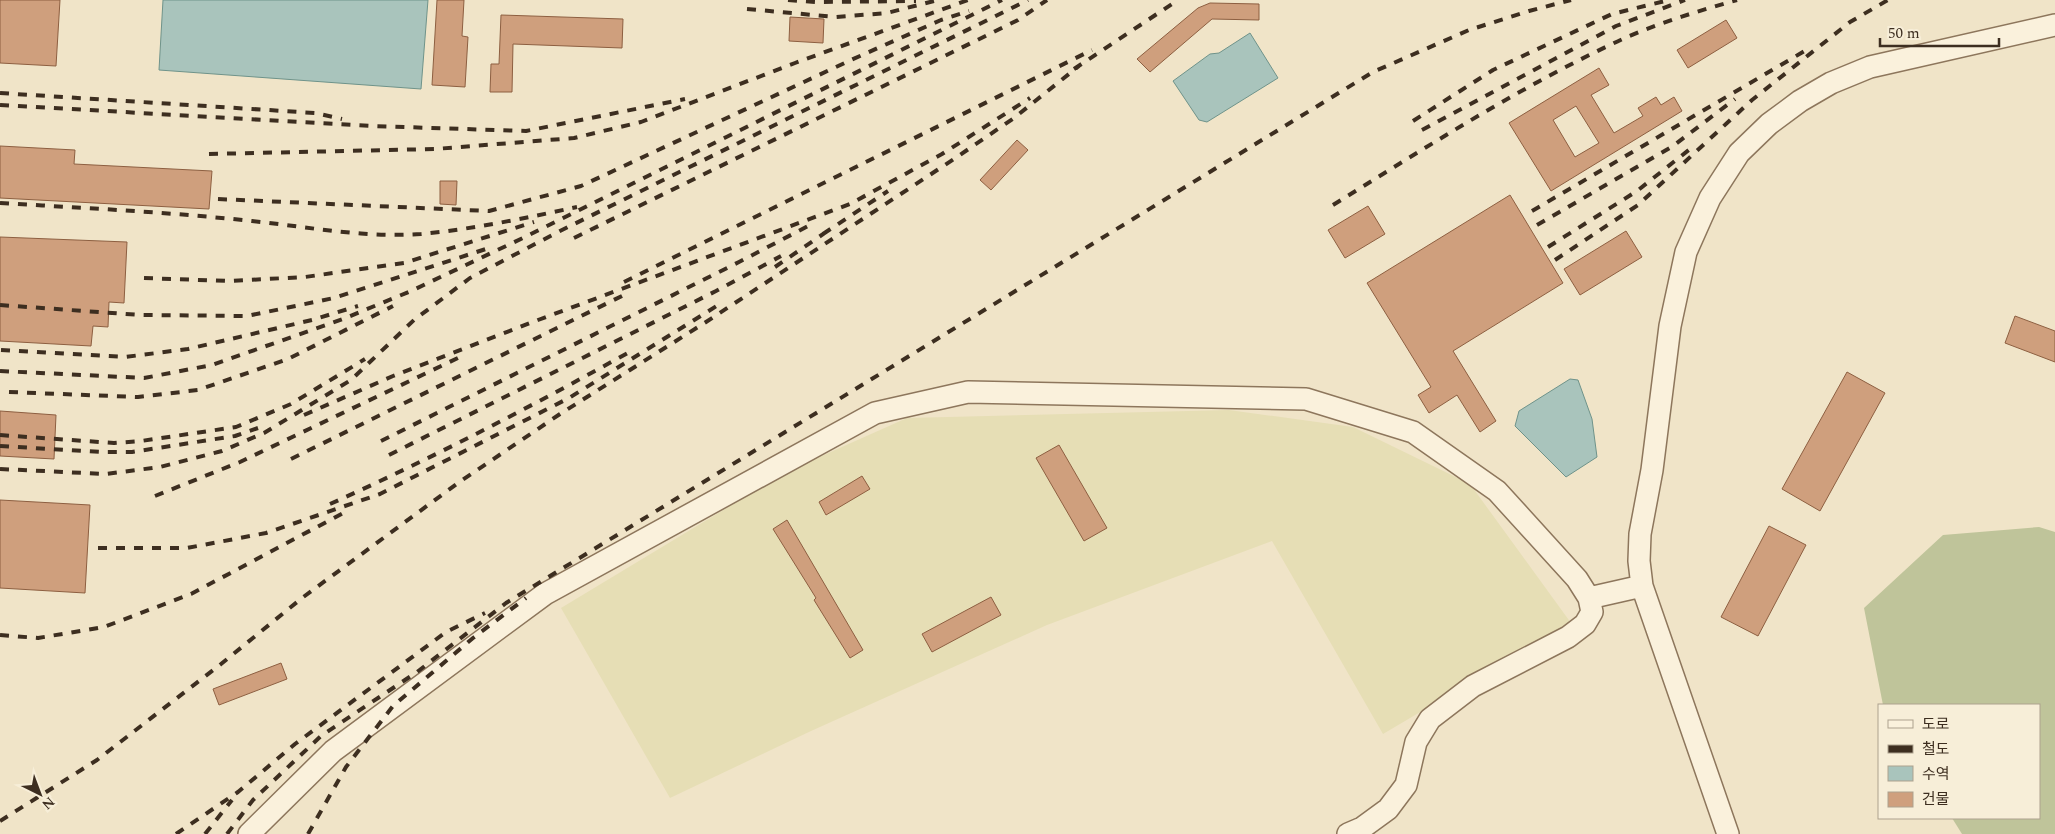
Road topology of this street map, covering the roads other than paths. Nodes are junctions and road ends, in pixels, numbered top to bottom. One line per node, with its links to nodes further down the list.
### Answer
1 (2055, 25): 2 (street)
2 (1642, 586): 3 (street); 6 (street)
3 (1589, 598): 4 (street); 5 (street)
4 (249, 834)
5 (1348, 834)
6 (1728, 834)

